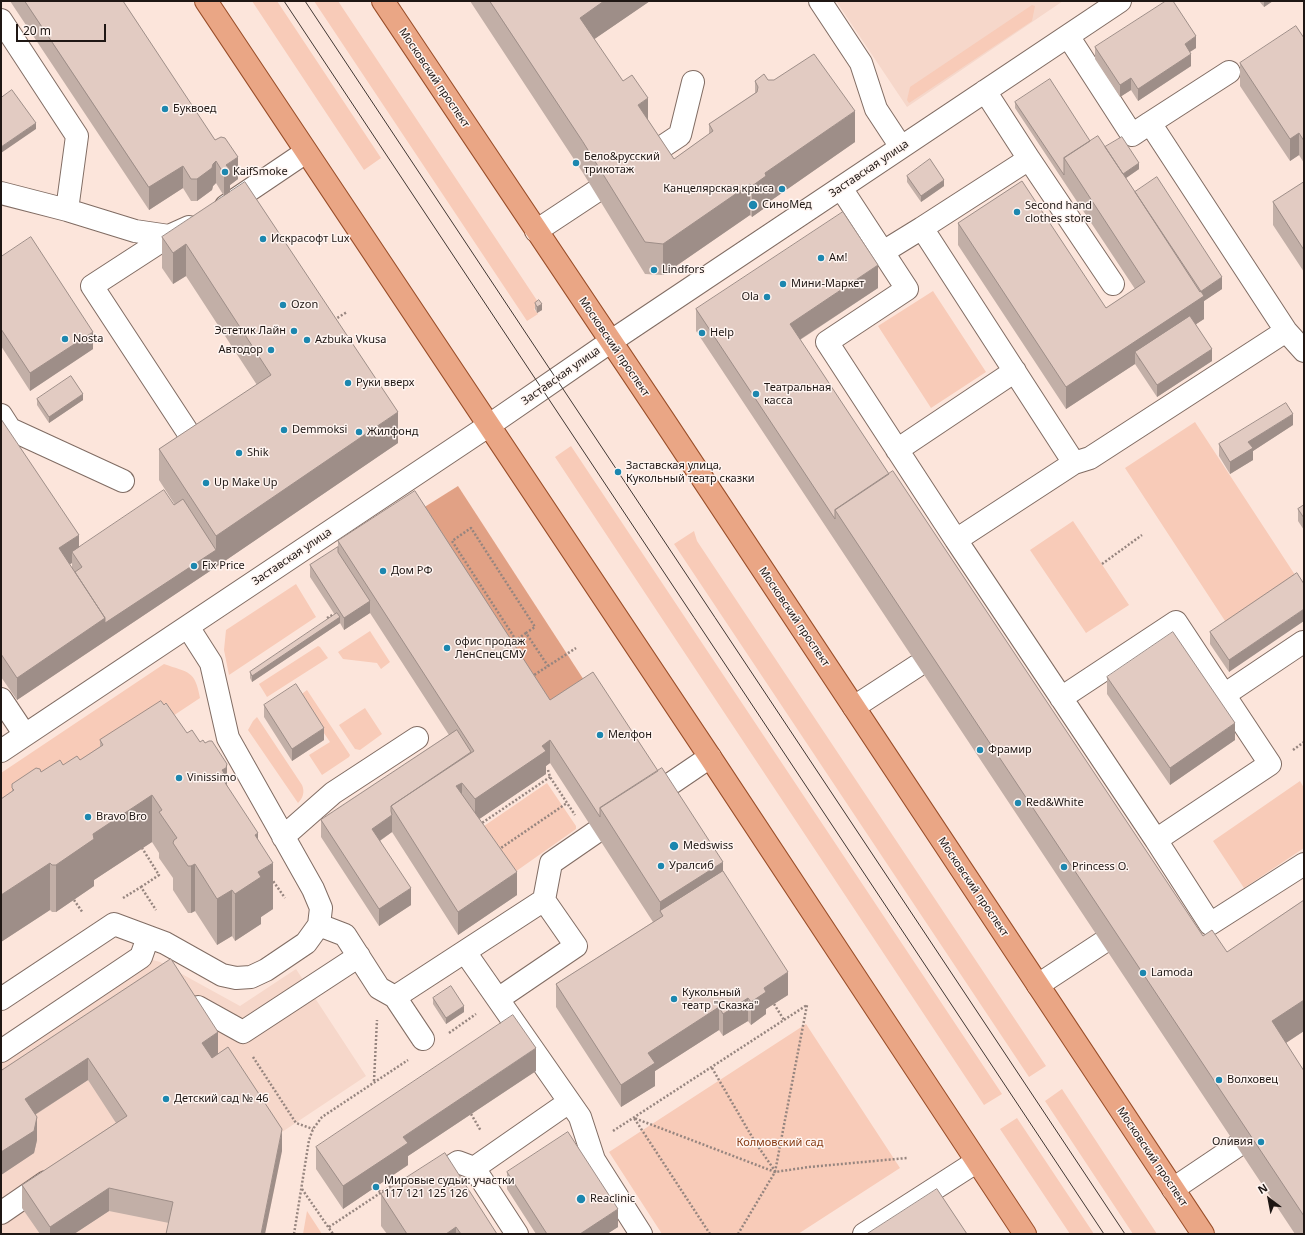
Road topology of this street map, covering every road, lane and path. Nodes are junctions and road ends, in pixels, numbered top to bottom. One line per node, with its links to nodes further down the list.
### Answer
1 (206, 1): 12 (main road)
2 (383, 1): 20 (main road, Московский проспект)
3 (820, 1): 11 (street)
4 (1117, 2): 6 (street, Заставская улица)
5 (1, 20): 18 (street)
6 (1068, 36): 9 (street, Заставская улица); 10 (street)
7 (1229, 72): 10 (street)
8 (693, 82): 13 (street)
9 (985, 91): 11 (street, Заставская улица); 14 (street)
10 (1150, 123): 26 (street)
11 (902, 147): 15 (street, Заставская улица)
12 (306, 152): 21 (street); 31 (main road)
13 (650, 155)
14 (1029, 159): 19 (street); 23 (street)
15 (841, 188): 22 (street); 27 (street, Заставская улица)
16 (594, 192): 20 (street)
17 (1, 193): 18 (street)
18 (67, 210): 21 (street)
19 (922, 228): 22 (street); 29 (street)
20 (536, 231): 27 (main road, Московский проспект)
21 (169, 236): 32 (street)
22 (884, 252): 33 (street)
23 (1113, 284)
24 (347, 312): 25 (path)
25 (328, 324)
26 (1286, 331): 28 (street); 34 (street)
27 (610, 342): 31 (street, Заставская улица); 51 (main road, Московский проспект)
28 (1304, 351)
29 (1014, 371): 33 (street); 34 (street)
30 (1, 415): 35 (street)
31 (488, 426): 41 (street, Заставская улица); 55 (main road)
32 (191, 437)
33 (897, 450): 37 (street)
34 (1074, 463): 37 (street)
35 (123, 481)
36 (1142, 535): 38 (path)
37 (956, 540): 49 (street)
38 (1102, 564)
39 (334, 614): 40 (path)
40 (327, 618)
41 (188, 627): 52 (street, Заставская улица); 62 (street)
42 (526, 633): 42 (path); 45 (path)
43 (1303, 642): 48 (street)
44 (576, 648): 45 (path)
45 (548, 666): 47 (path)
46 (917, 666): 51 (street)
47 (530, 678)
48 (1224, 695): 49 (street); 63 (street)
49 (1062, 698): 63 (street)
50 (1, 699): 52 (street)
51 (854, 707): 82 (main road, Московский проспект)
52 (25, 735): 54 (street, Заставская улица)
53 (417, 738): 62 (street)
54 (1, 751)
55 (710, 757): 58 (street); 101 (main road)
56 (548, 770): 57 (path)
57 (550, 777): 59 (path); 60 (path)
58 (657, 792)
59 (567, 803): 61 (path); 65 (path)
60 (477, 827)
61 (592, 835): 74 (street)
62 (283, 837): 77 (street)
63 (1156, 840): 68 (street)
64 (142, 848): 69 (path)
65 (494, 852)
66 (1304, 864): 68 (street)
67 (269, 875): 70 (path)
68 (1185, 886): 71 (street)
69 (141, 887): 73 (path); 76 (path)
70 (286, 899)
71 (1166, 899)
72 (74, 900): 75 (path)
73 (121, 900)
74 (544, 900): 80 (street); 85 (street)
75 (85, 916)
76 (159, 916)
77 (319, 925): 78 (street); 81 (street)
78 (148, 937): 84 (street); 93 (street)
79 (1102, 943): 82 (street)
80 (465, 952): 83 (street); 85 (street)
81 (359, 956): 83 (street); 90 (street)
82 (1038, 985): 108 (main road, Московский проспект)
83 (395, 997): 92 (street)
84 (1, 998)
85 (498, 999): 95 (street)
86 (774, 1004): 89 (path)
87 (198, 1007): 90 (street)
88 (477, 1013): 91 (path)
89 (784, 1020): 94 (path); 103 (path)
90 (243, 1032): 98 (path)
91 (444, 1036)
92 (418, 1047): 98 (path)
93 (1, 1051)
94 (712, 1068): 96 (path); 103 (path)
95 (569, 1102): 102 (street); 116 (street)
96 (634, 1118): 97 (path); 103 (path); 117 (path)
97 (629, 1121)
98 (312, 1129): 107 (path)
99 (1237, 1146): 108 (street)
100 (907, 1158): 103 (path)
101 (976, 1162): 119 (street); 120 (main road)
102 (474, 1168): 105 (street); 115 (street)
103 (775, 1172): 118 (path)
104 (60, 1173): 111 (street)
105 (422, 1185): 109 (path)
106 (376, 1187): 109 (path)
107 (302, 1189): 112 (path); 113 (path)
108 (1173, 1189): 121 (main road, Московский проспект)
109 (380, 1192): 110 (path); 112 (path)
110 (383, 1197)
111 (1, 1213)
112 (329, 1227): 114 (path)
113 (294, 1234)
114 (333, 1234)
115 (517, 1234)
116 (641, 1234)
117 (710, 1234)
118 (738, 1234)
119 (864, 1234)
120 (1025, 1234)
121 (1203, 1234)

